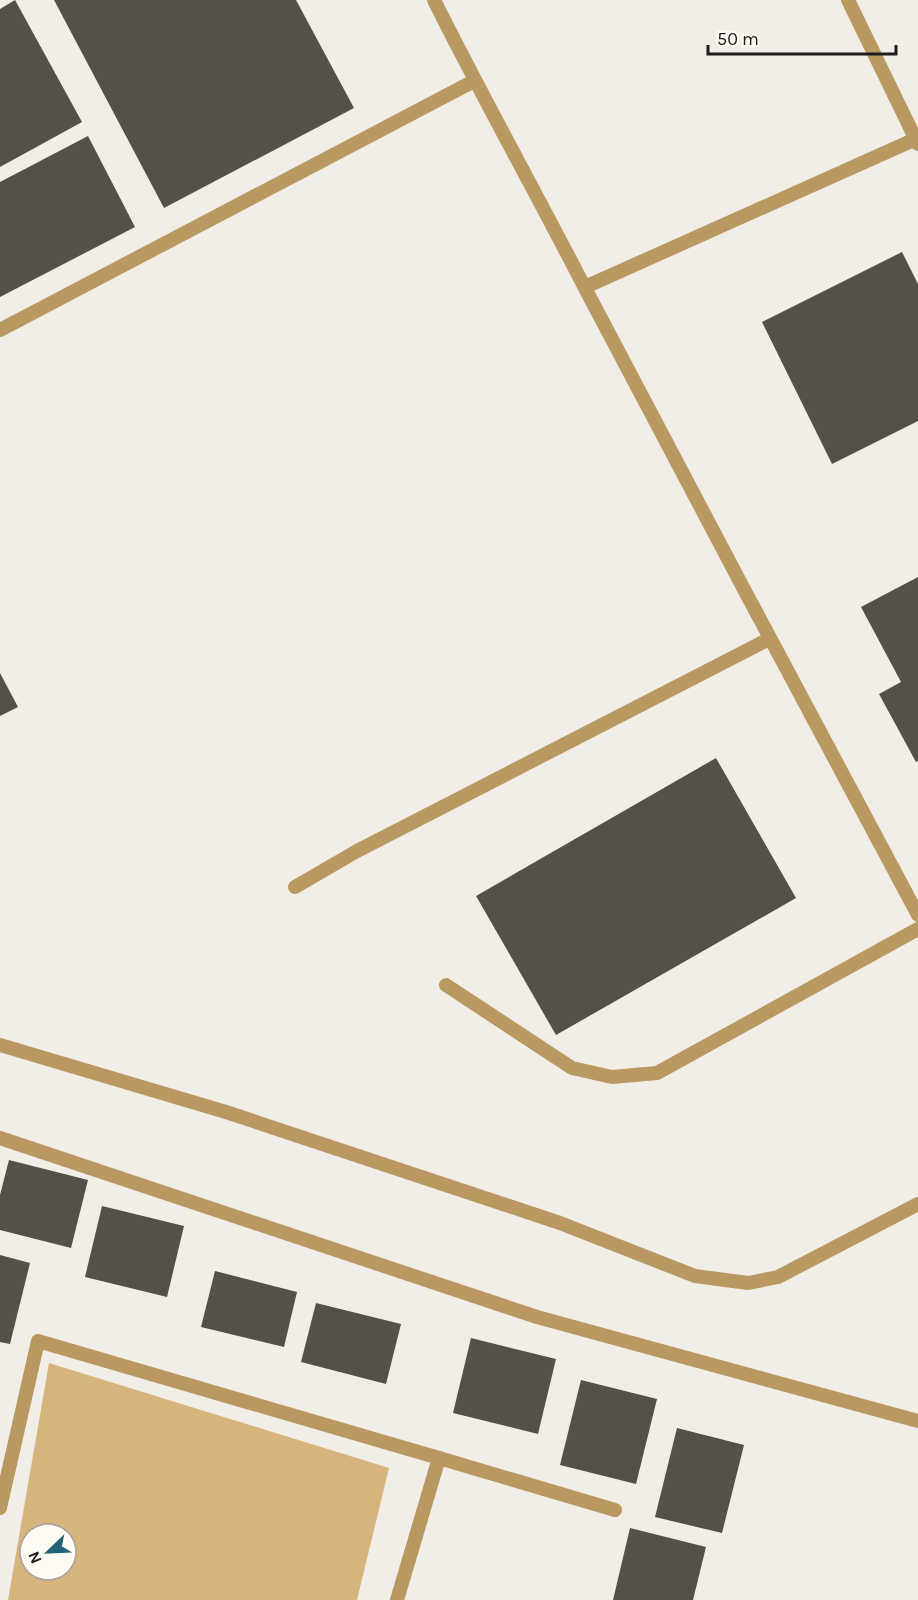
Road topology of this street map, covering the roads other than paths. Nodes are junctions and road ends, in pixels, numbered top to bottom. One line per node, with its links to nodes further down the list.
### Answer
1 (434, 0): 3 (lane)
2 (848, 0): 4 (lane)
3 (474, 81): 5 (lane); 6 (lane)
4 (917, 140): 5 (lane)
5 (585, 287): 7 (lane)
6 (0, 330)
7 (769, 639): 8 (lane); 9 (lane)
8 (295, 887)
9 (918, 915)
10 (918, 929): 11 (lane)
11 (446, 985)
12 (0, 1045): 14 (lane)
13 (0, 1138): 15 (lane)
14 (918, 1204)
15 (918, 1421)
16 (439, 1458): 17 (lane); 18 (lane); 19 (lane)
17 (0, 1508)
18 (615, 1510)
19 (397, 1600)

